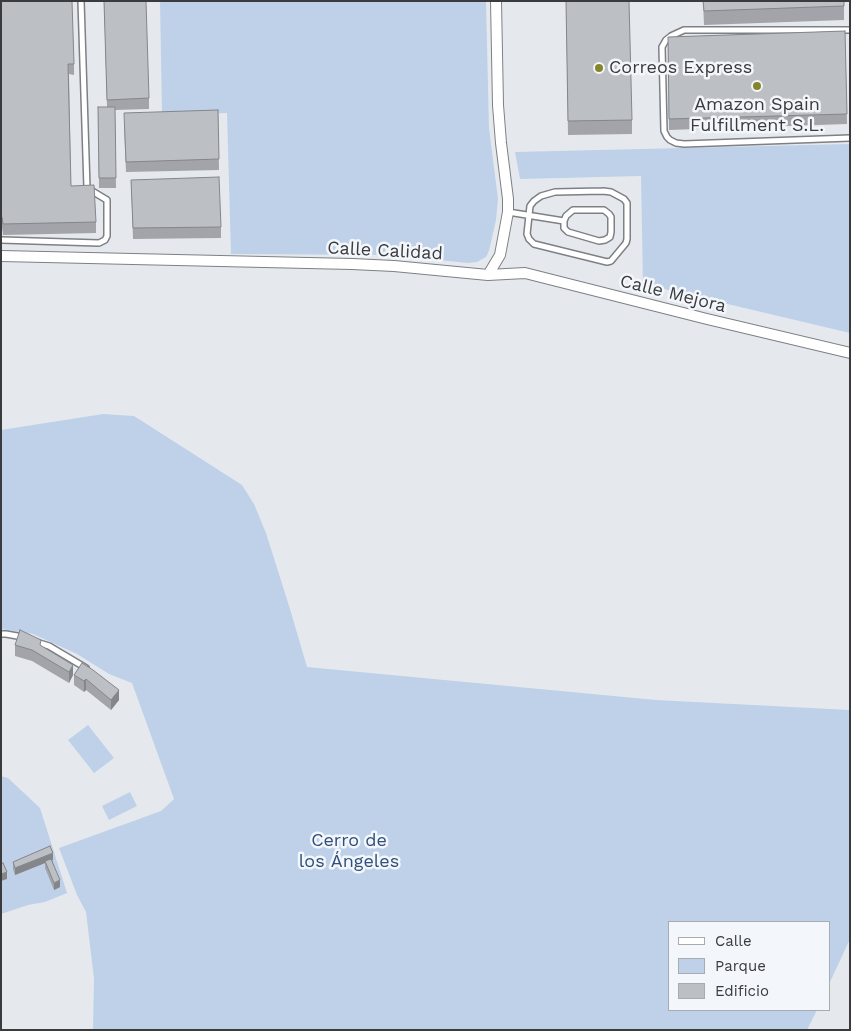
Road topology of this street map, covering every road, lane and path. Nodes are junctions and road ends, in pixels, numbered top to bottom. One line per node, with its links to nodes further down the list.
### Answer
1 (81, 1): 8 (lane)
2 (496, 1): 5 (street)
3 (850, 30): 4 (lane)
4 (850, 138)
5 (508, 212): 6 (lane); 10 (street)
6 (529, 215): 6 (lane); 7 (lane)
7 (564, 221): 7 (lane)
8 (1, 240)
9 (1, 256): 10 (street, Calle Calidad)
10 (488, 274): 11 (street, Calle Mejora)
11 (850, 353)
12 (1, 634): 13 (lane)
13 (26, 638)
14 (33, 641): 15 (lane)
15 (89, 670)

